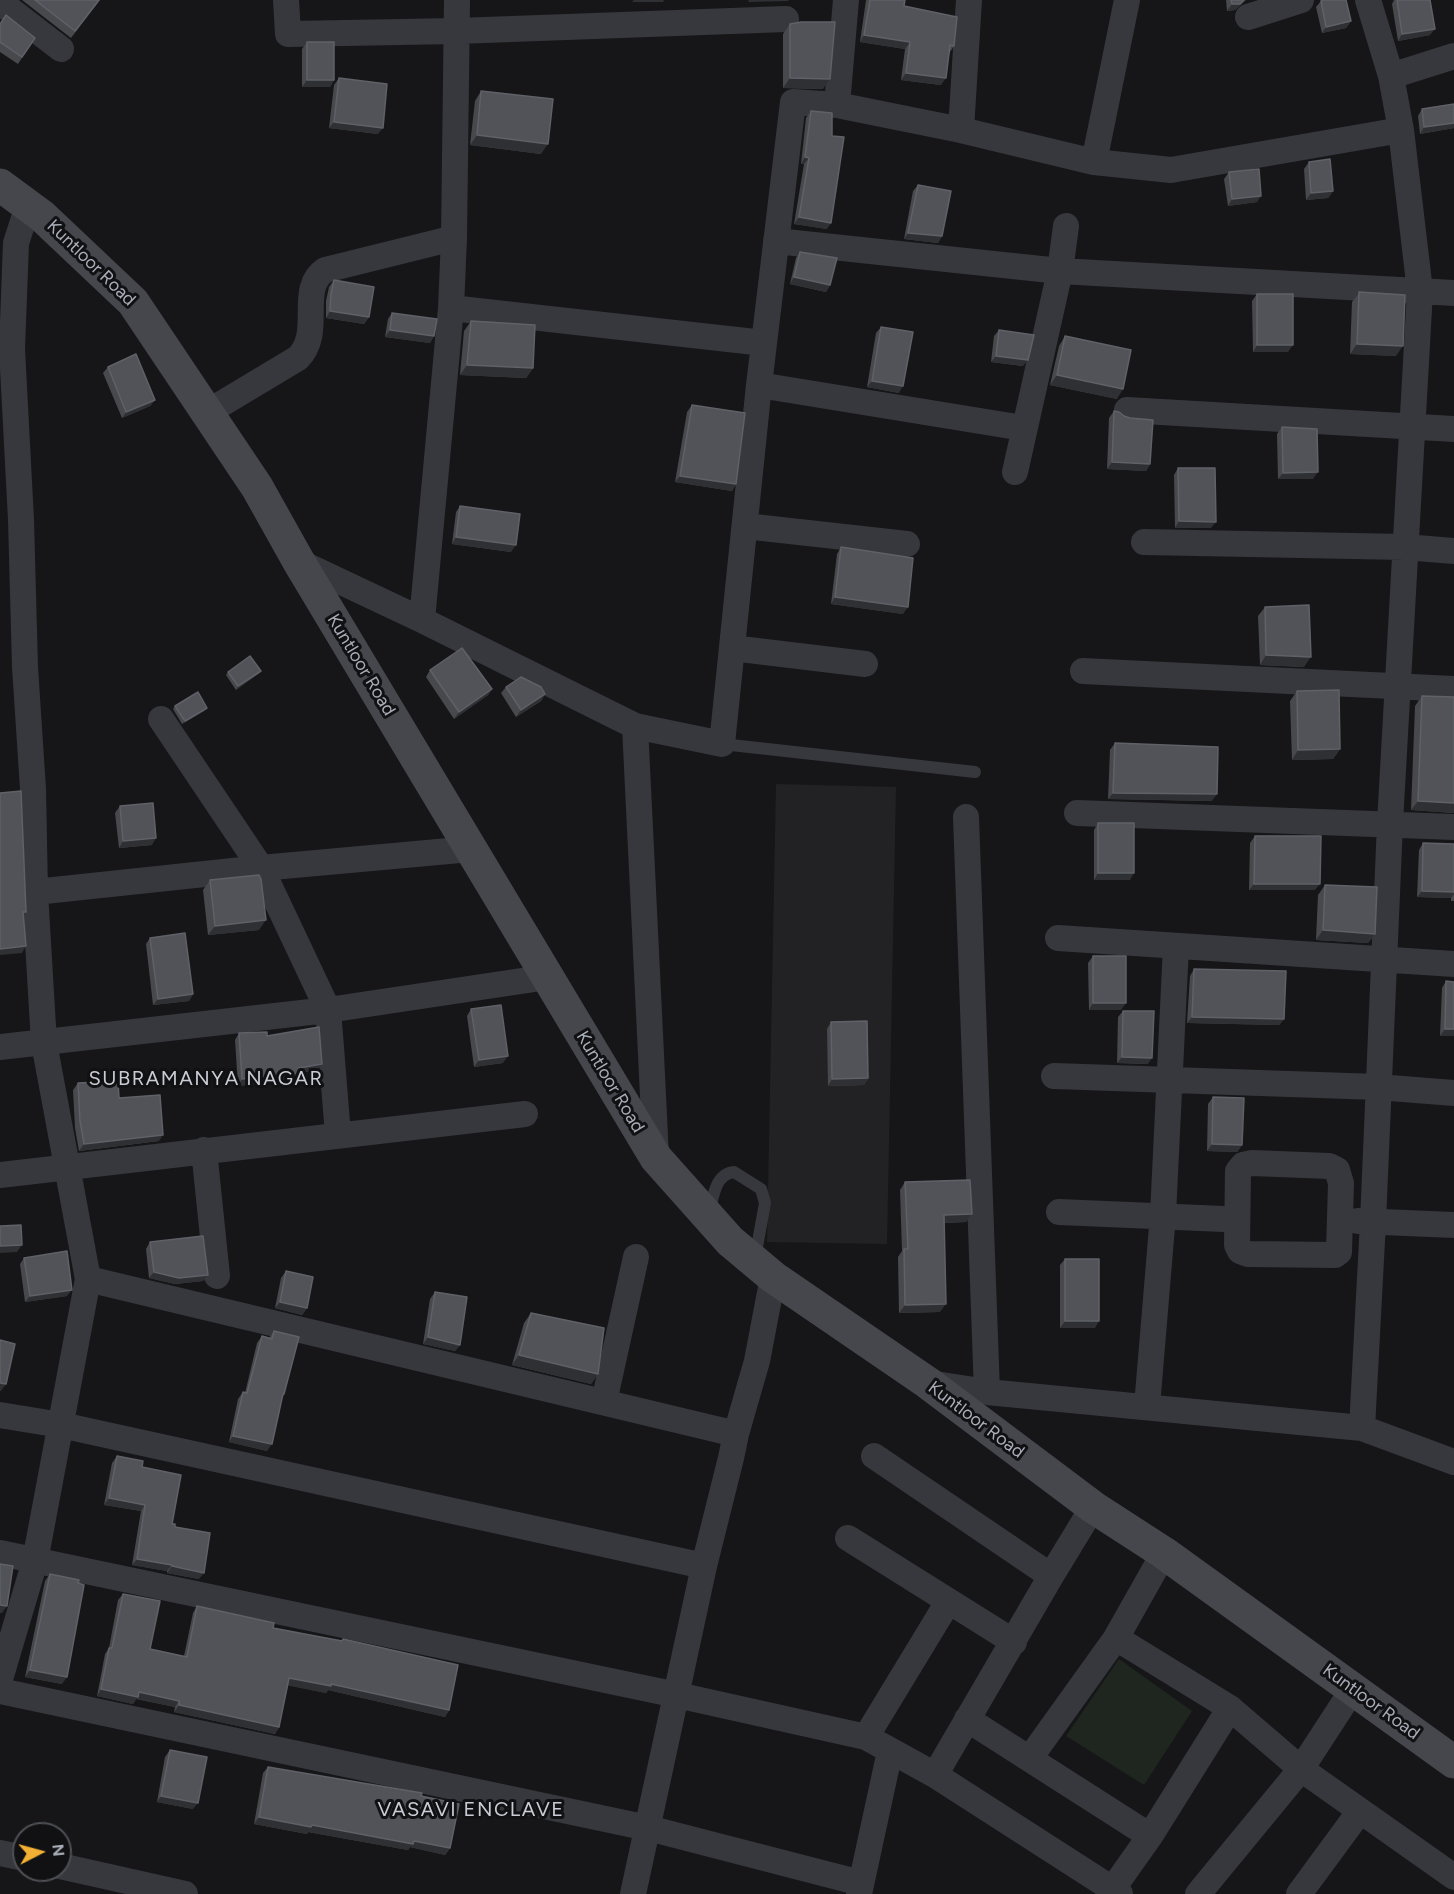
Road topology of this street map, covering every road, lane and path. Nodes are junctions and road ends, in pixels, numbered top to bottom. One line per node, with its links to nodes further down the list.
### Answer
1 (286, 0): 11 (street)
2 (457, 0): 11 (street)
3 (846, 0): 15 (street)
4 (969, 0): 16 (street)
5 (1127, 0): 18 (street)
6 (1301, 0): 9 (street)
7 (1368, 0): 14 (street)
8 (0, 2): 12 (street)
9 (1248, 17)
10 (786, 20): 11 (street)
11 (457, 31): 22 (street)
12 (61, 49)
13 (1454, 56): 14 (street)
14 (1390, 76): 17 (street)
15 (837, 105): 16 (street); 23 (street)
16 (961, 130): 18 (street)
17 (1401, 130): 18 (street); 25 (street)
18 (1094, 162)
19 (0, 185): 20 (street, Kuntloor Road)
20 (28, 206): 31 (street, Kuntloor Road); 58 (street)
21 (1066, 226): 24 (street)
22 (454, 238): 27 (street); 31 (street)
23 (776, 241): 24 (street); 28 (street)
24 (1060, 271): 25 (street); 33 (street)
25 (1420, 291): 26 (street); 32 (street)
26 (1454, 293)
27 (451, 308): 28 (street); 42 (street)
28 (764, 342): 29 (street)
29 (759, 385): 33 (street); 36 (street)
30 (1127, 410): 32 (street)
31 (208, 412): 41 (street, Kuntloor Road)
32 (1412, 427): 34 (street); 39 (street)
33 (1023, 428): 35 (street)
34 (1454, 429)
35 (1015, 471)
36 (745, 526): 38 (street); 43 (street)
37 (1144, 542): 39 (street)
38 (907, 544)
39 (1405, 547): 40 (street); 46 (street)
40 (1454, 551)
41 (299, 562): 42 (street); 56 (street, Kuntloor Road)
42 (422, 620): 49 (street)
43 (732, 648): 44 (street); 50 (street)
44 (865, 664)
45 (1083, 671): 46 (street)
46 (1397, 686): 47 (street); 54 (street)
47 (1454, 688)
48 (161, 719): 57 (street)
49 (635, 726): 50 (street); 74 (street)
50 (722, 744): 51 (lane)
51 (975, 772)
52 (1077, 813): 54 (street)
53 (966, 817): 89 (street)
54 (1390, 823): 55 (street); 61 (street)
55 (1454, 827)
56 (471, 849): 57 (street); 63 (street, Kuntloor Road)
57 (261, 868): 58 (street); 64 (street)
58 (35, 892): 65 (street)
59 (1058, 938): 60 (street)
60 (1176, 946): 61 (street); 68 (street)
61 (1384, 960): 62 (street); 69 (street)
62 (1454, 964)
63 (548, 977): 64 (street); 74 (street, Kuntloor Road)
64 (328, 1010): 65 (street); 72 (street)
65 (44, 1043): 66 (street); 75 (street)
66 (0, 1047)
67 (1054, 1076): 68 (street)
68 (1169, 1080): 69 (street); 79 (street)
69 (1378, 1087): 70 (street); 82 (street)
70 (1454, 1093)
71 (525, 1114): 72 (street)
72 (338, 1135): 73 (street)
73 (204, 1150): 75 (street); 86 (street)
74 (656, 1158): 78 (street, Kuntloor Road)
75 (67, 1166): 76 (street); 87 (street)
76 (0, 1175)
77 (1059, 1212): 79 (street)
78 (708, 1215): 85 (street, Kuntloor Road); 85 (lane)
79 (1163, 1215): 80 (street); 91 (street)
80 (1224, 1218)
81 (1341, 1221): 81 (street); 82 (street)
82 (1373, 1222): 83 (street); 94 (street)
83 (1454, 1225)
84 (636, 1257): 90 (street)
85 (764, 1269): 88 (street, Kuntloor Road); 95 (street)
86 (216, 1276)
87 (88, 1279): 90 (street); 93 (street)
88 (927, 1383): 89 (street); 98 (street, Kuntloor Road)
89 (987, 1392): 91 (street)
90 (604, 1402): 95 (street)
91 (1147, 1406): 94 (street)
92 (0, 1415): 93 (street)
93 (61, 1425): 102 (street); 103 (street)
94 (1362, 1428): 97 (street)
95 (736, 1434): 103 (street)
96 (874, 1456): 104 (street)
97 (1454, 1462)
98 (1093, 1507): 101 (street, Kuntloor Road); 104 (street)
99 (848, 1538): 105 (street)
100 (0, 1553): 102 (street)
101 (1164, 1553): 106 (street); 109 (street, Kuntloor Road)
102 (35, 1561): 108 (street); 111 (street)
103 (704, 1566): 111 (street)
104 (1050, 1576): 107 (street)
105 (948, 1602): 107 (street); 114 (street)
106 (1116, 1638): 112 (street); 116 (street)
107 (1014, 1642): 113 (street)
108 (0, 1679)
109 (1353, 1689): 117 (street, Kuntloor Road); 118 (street)
110 (0, 1691): 121 (street)
111 (677, 1695): 114 (street); 121 (street)
112 (1230, 1708): 118 (street); 122 (street)
113 (967, 1719): 116 (street); 119 (street)
114 (866, 1737): 115 (street)
115 (890, 1751): 119 (street); 125 (street)
116 (1030, 1758): 122 (street)
117 (1454, 1762)
118 (1301, 1769): 120 (street); 129 (street)
119 (935, 1775): 126 (street)
120 (1360, 1811): 124 (street); 130 (street)
121 (648, 1828): 125 (street); 128 (street)
122 (1150, 1836): 126 (street)
123 (72, 1869): 127 (street)
124 (1454, 1877)
125 (860, 1889)
126 (1114, 1893)
127 (185, 1894)
128 (633, 1894)
129 (1198, 1894)
130 (1301, 1894)

